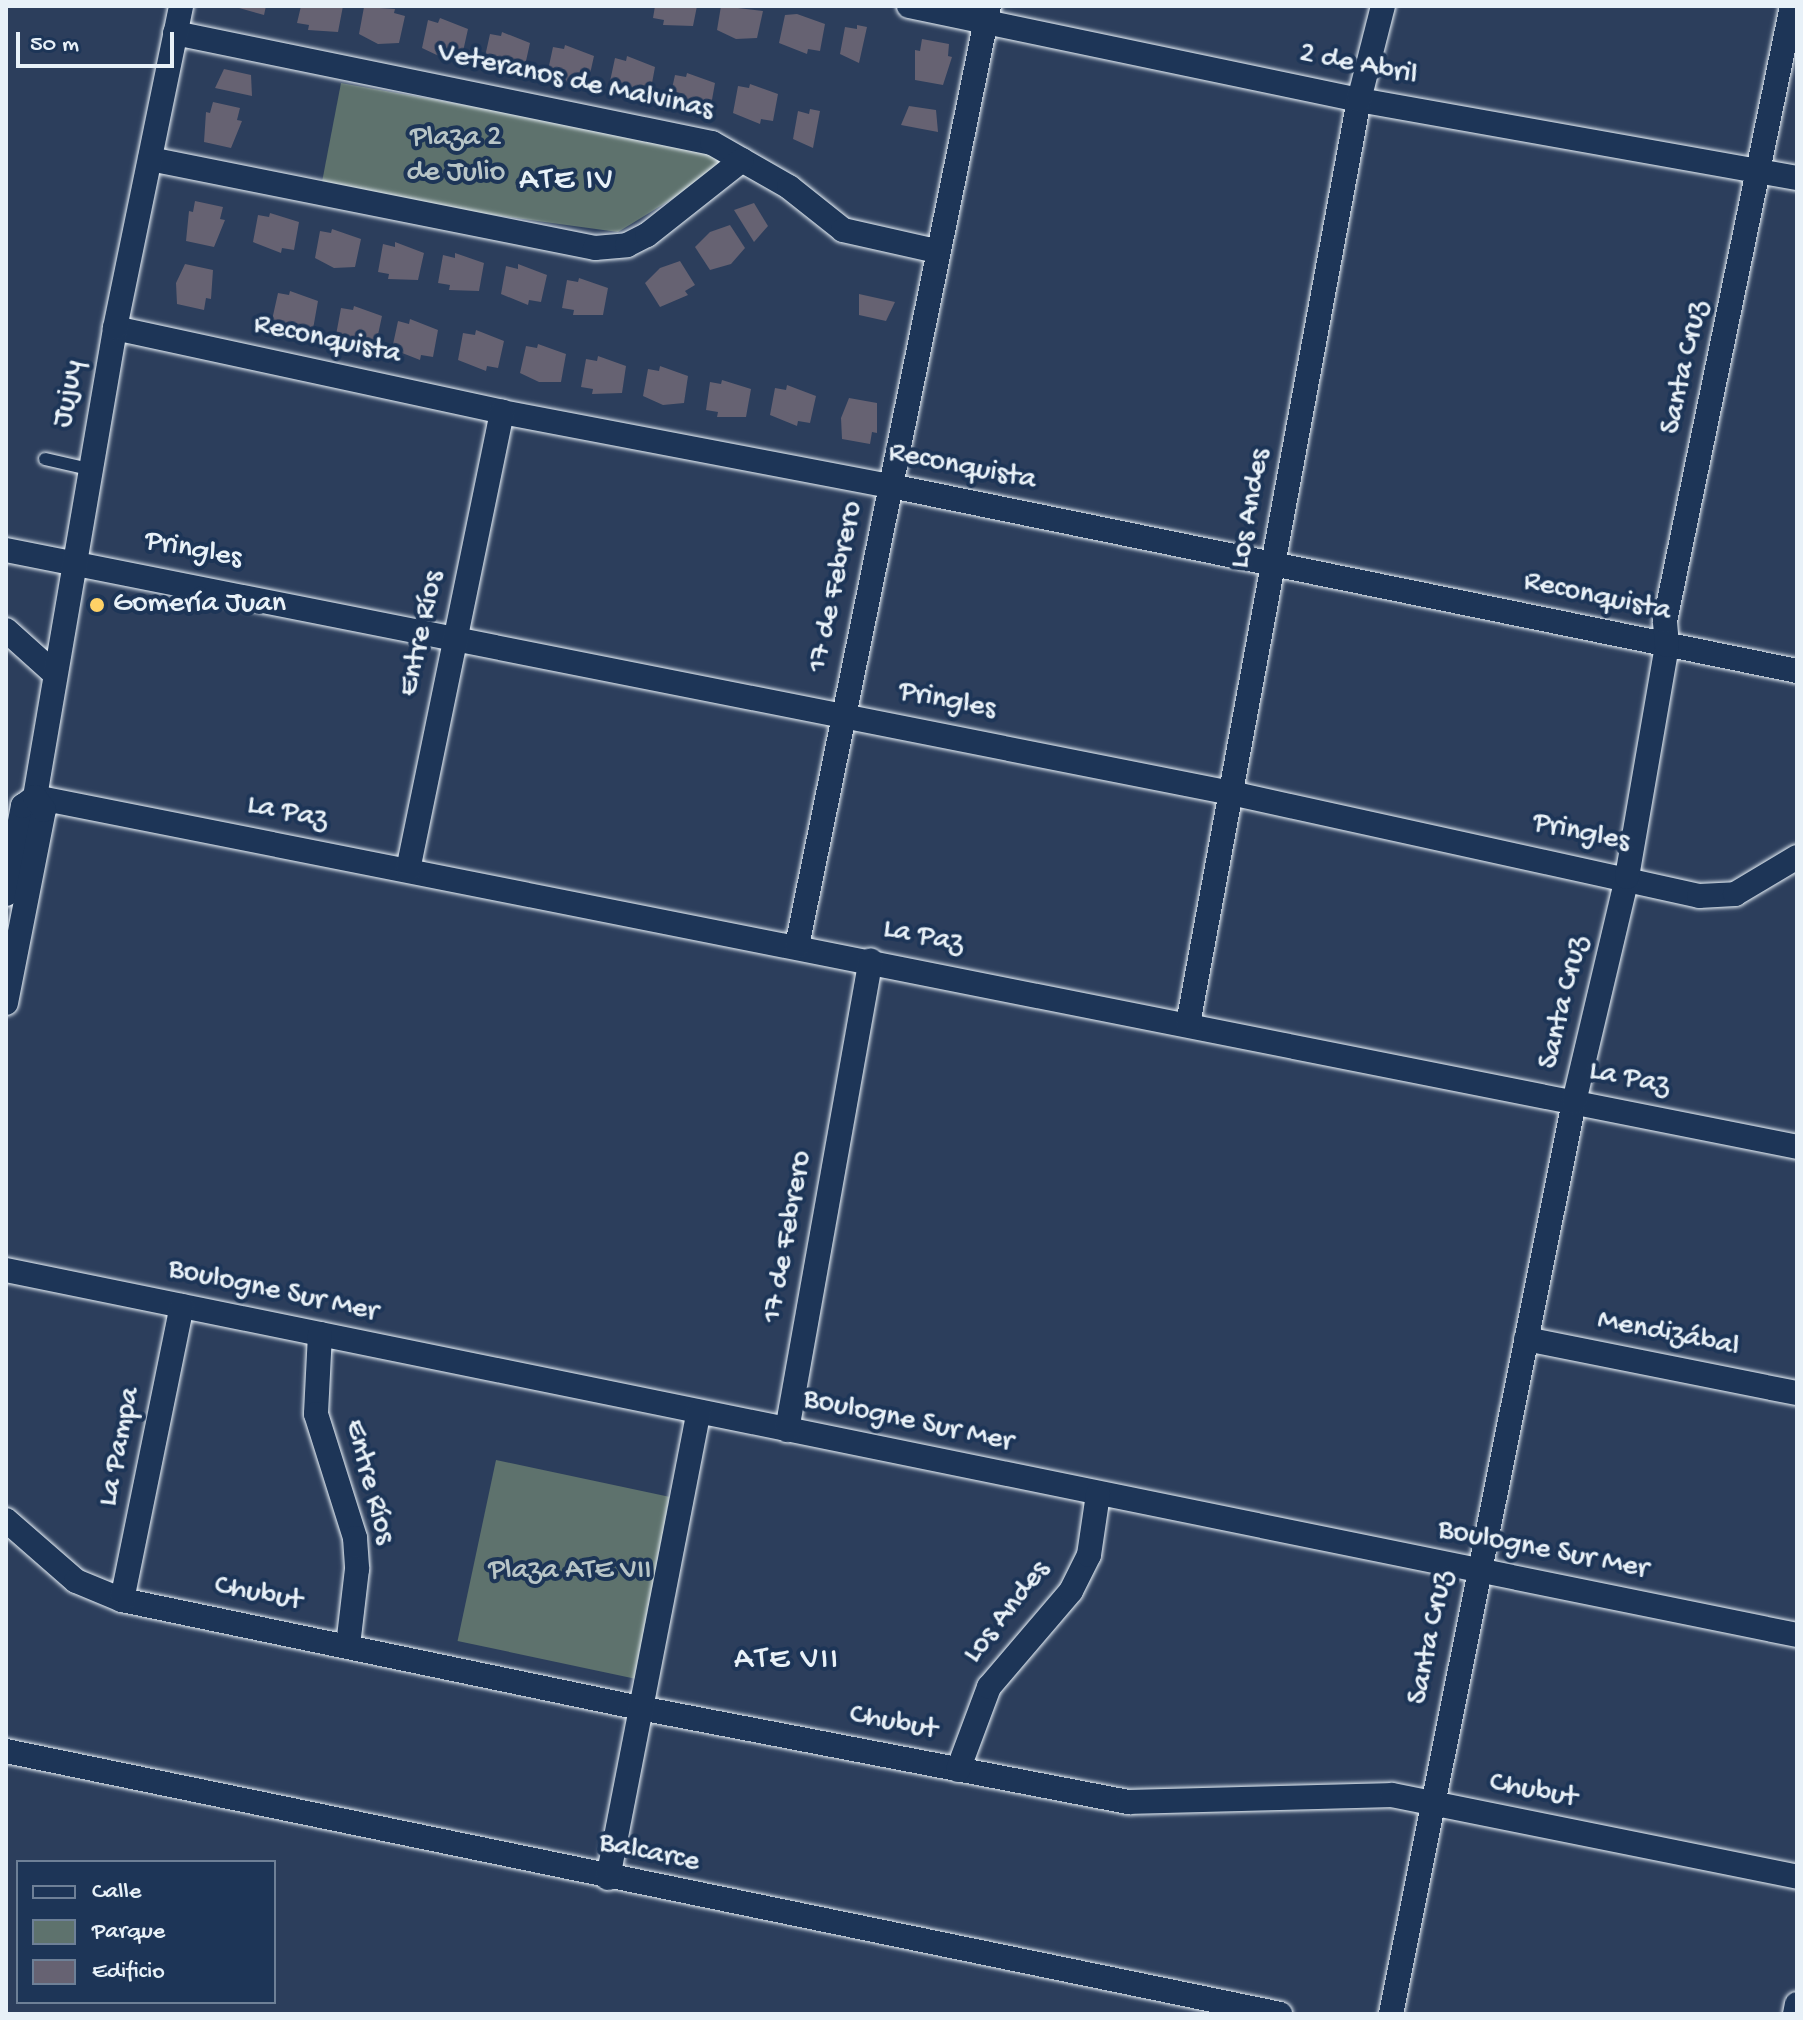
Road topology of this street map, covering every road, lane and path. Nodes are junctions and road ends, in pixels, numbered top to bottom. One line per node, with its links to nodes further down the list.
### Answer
1 (181, 6): 6 (street, Jujuy)
2 (909, 6): 5 (street, 2 de Abril)
3 (1383, 6): 7 (street, Los Andes)
4 (1792, 6): 10 (street, Santa Cruz)
5 (987, 14): 7 (street, 2 de Abril); 12 (street, 17 de Febrero)
6 (175, 33): 8 (street, Jujuy); 9 (street, Veteranos de Malvinas)
7 (1359, 100): 10 (street, 2 de Abril); 20 (street, Los Andes)
8 (150, 159): 9 (street); 13 (street, Jujuy)
9 (742, 160): 12 (street, Veteranos de Malvinas)
10 (1760, 171): 11 (street, 2 de Abril); 23 (street, Santa Cruz)
11 (1797, 178)
12 (936, 251): 17 (street, 17 de Febrero)
13 (115, 328): 14 (street, Reconquista); 16 (street, Jujuy)
14 (502, 412): 17 (street, Reconquista); 22 (street, Entre Ríos)
15 (45, 459): 16 (lane)
16 (89, 469): 19 (street, Jujuy)
17 (891, 486): 20 (street, Reconquista); 26 (street, 17 de Febrero)
18 (6, 550): 19 (street, Pringles)
19 (73, 560): 22 (street, Pringles); 25 (street, Jujuy)
20 (1275, 564): 23 (street, Reconquista); 27 (street, Los Andes)
21 (6, 630): 25 (street)
22 (455, 635): 26 (street, Pringles); 30 (street, Entre Ríos)
23 (1667, 645): 24 (street, Reconquista); 31 (street, Santa Cruz)
24 (1797, 671)
25 (54, 673): 28 (street, Jujuy)
26 (844, 714): 27 (street, Pringles); 33 (street, 17 de Febrero)
27 (1231, 793): 31 (street, Pringles); 36 (street, Los Andes)
28 (35, 797): 30 (street, La Paz); 32 (street); 35 (street)
29 (1797, 857): 31 (street, Pringles)
30 (408, 870): 33 (street, La Paz)
31 (1627, 877): 37 (street, Santa Cruz)
32 (6, 894)
33 (797, 946): 34 (street, La Paz)
34 (871, 960): 36 (street, La Paz); 45 (street, 17 de Febrero)
35 (6, 1003)
36 (1188, 1024): 37 (street, La Paz)
37 (1574, 1102): 38 (street, La Paz); 42 (street, Santa Cruz)
38 (1797, 1147)
39 (6, 1270): 40 (street, Boulogne Sur Mer)
40 (182, 1306): 41 (street, Boulogne Sur Mer); 49 (street, La Pampa)
41 (320, 1334): 44 (street, Boulogne Sur Mer); 51 (street, Entre Ríos)
42 (1526, 1339): 43 (street, Mendizábal); 48 (street, Santa Cruz)
43 (1797, 1393)
44 (699, 1412): 45 (street, Boulogne Sur Mer); 52 (street)
45 (787, 1430): 46 (street, Boulogne Sur Mer)
46 (1098, 1494): 48 (street, Boulogne Sur Mer); 54 (street, Los Andes)
47 (6, 1520): 49 (street, Chubut)
48 (1478, 1571): 50 (street, Boulogne Sur Mer); 55 (street, Santa Cruz)
49 (122, 1600): 51 (street, Chubut)
50 (1797, 1635)
51 (348, 1646): 52 (street, Chubut)
52 (640, 1708): 54 (street, Chubut); 57 (street)
53 (6, 1751): 57 (street, Balcarce)
54 (958, 1770): 55 (street, Chubut)
55 (1432, 1805): 56 (street, Chubut); 60 (street, Santa Cruz)
56 (1797, 1877)
57 (608, 1878): 59 (street, Balcarce)
58 (1797, 2004): 61 (street)
59 (1280, 2014)
60 (1391, 2014)
61 (1795, 2014)

